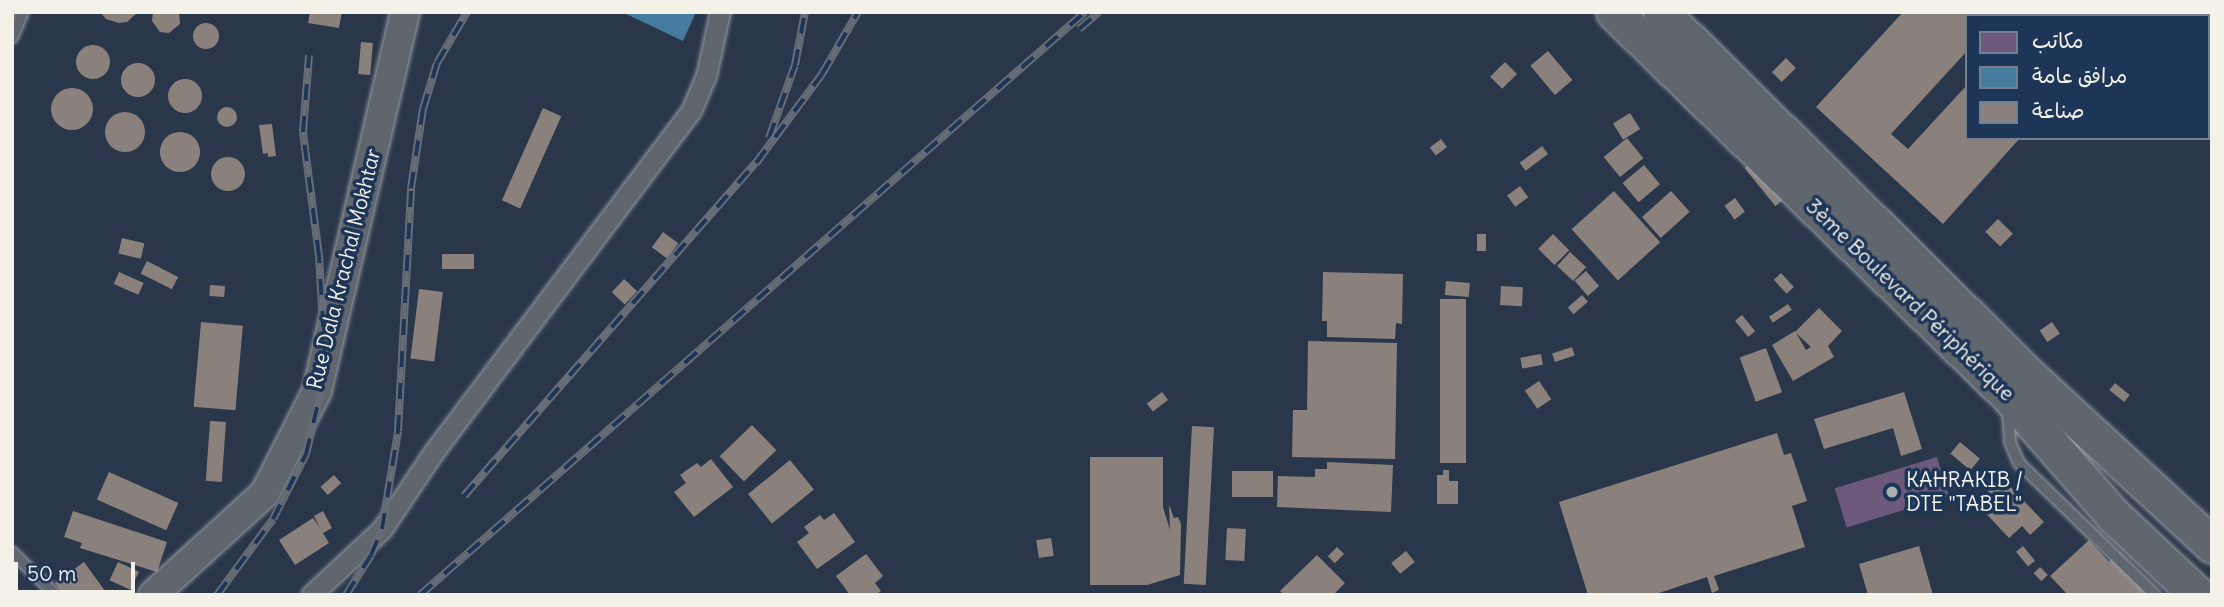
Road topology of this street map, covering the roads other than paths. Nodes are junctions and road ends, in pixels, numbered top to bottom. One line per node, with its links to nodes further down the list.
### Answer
1 (23, 12): 6 (lane)
2 (405, 12): 14 (street, Rue Dala Krachal Mokhtar)
3 (720, 12): 15 (street)
4 (1614, 12): 7 (highway, 3ème Boulevard Périphérique)
5 (1661, 12): 7 (highway)
6 (12, 38)
7 (2018, 385): 8 (highway); 9 (highway, 3ème Boulevard Périphérique); 10 (highway); 12 (highway)
8 (2212, 524)
9 (2104, 526): 16 (lane); 17 (highway, 3ème Boulevard Périphérique)
10 (2212, 545)
11 (12, 552): 13 (lane)
12 (2212, 578)
13 (56, 595)
14 (153, 595)
15 (310, 595)
16 (2155, 595)
17 (2198, 595)

